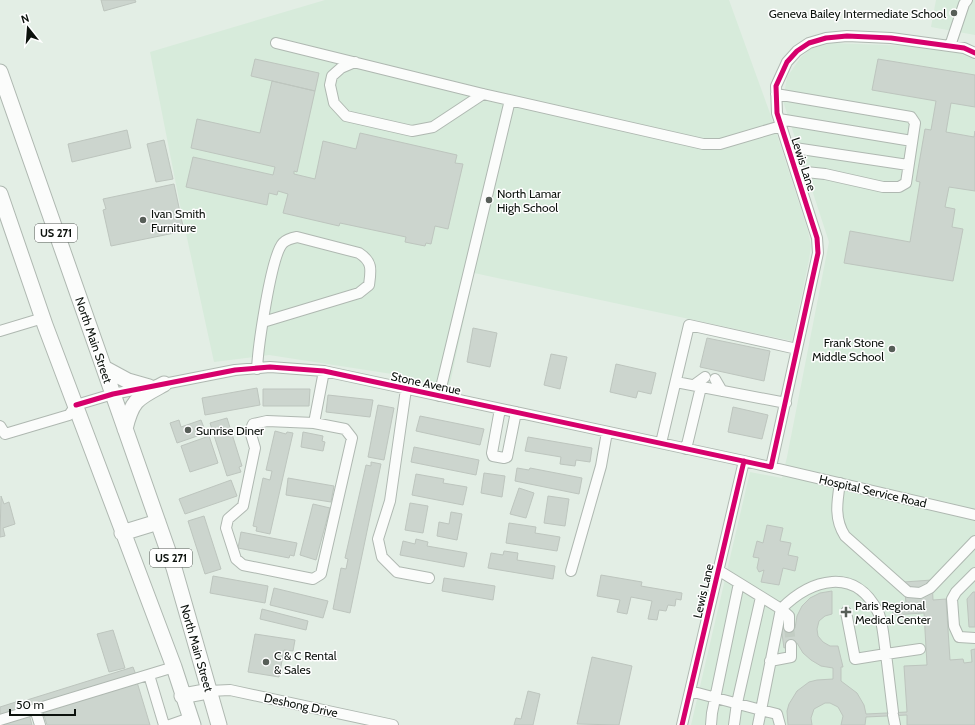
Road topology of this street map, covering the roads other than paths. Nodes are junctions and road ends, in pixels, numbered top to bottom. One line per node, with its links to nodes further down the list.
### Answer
1 (967, 0): 3 (street)
2 (276, 43): 5 (street)
3 (950, 46): 4 (street, Lewis Lane); 8 (street, Lewis Lane)
4 (975, 53)
5 (355, 62): 7 (street); 7 (street)
6 (0, 72): 20 (highway, North Main Street / US 271)
7 (483, 94): 9 (street)
8 (776, 94): 10 (street, Lewis Lane); 11 (street)
9 (510, 100): 10 (street); 29 (street)
10 (780, 122): 11 (street); 12 (street, Lewis Lane)
11 (912, 141): 13 (street)
12 (788, 148): 13 (street); 14 (street, Lewis Lane)
13 (908, 165): 14 (street)
14 (796, 171): 19 (street, Lewis Lane)
15 (0, 194): 16 (highway, US 271)
16 (42, 318): 18 (street); 31 (highway, US 271)
17 (263, 322): 17 (street); 21 (street)
18 (0, 331)
19 (797, 349): 23 (street); 30 (street, Lewis Lane)
20 (104, 368): 25 (highway); 28 (highway, North Main Street / US 271)
21 (257, 368): 22 (street, Stone Avenue); 25 (street, Stone Avenue)
22 (324, 371): 26 (street, Stone Avenue); 34 (street)
23 (676, 382): 24 (street); 38 (street)
24 (704, 382): 27 (street); 27 (street); 39 (street)
25 (156, 386): 28 (street, Stone Avenue); 36 (highway)
26 (406, 389): 29 (street, Stone Avenue); 50 (street)
27 (722, 391): 30 (street)
28 (113, 394): 31 (street, Stone Avenue); 36 (highway, North Main Street / US 271)
29 (439, 396): 32 (street, Stone Avenue)
30 (786, 403): 41 (street, Lewis Lane)
31 (76, 405): 35 (street); 45 (highway, US 271)
32 (500, 409): 33 (street, Stone Avenue); 33 (street)
33 (516, 412): 37 (street, Stone Avenue)
34 (314, 423): 34 (street)
35 (0, 426)
36 (125, 429): 44 (highway, North Main Street / US 271)
37 (608, 432): 38 (street, Stone Avenue); 48 (street)
38 (661, 444): 39 (street, Stone Avenue)
39 (686, 449): 40 (street, Stone Avenue)
40 (744, 461): 41 (street, Stone Avenue); 47 (street, Lewis Lane)
41 (771, 467): 42 (street, Hospital Service Road)
42 (840, 483): 43 (street, Hospital Service Road); 46 (street)
43 (975, 515)
44 (158, 522): 45 (highway); 63 (highway, North Main Street / US 271)
45 (122, 533): 61 (highway, US 271)
46 (975, 541)
47 (718, 570): 51 (street); 64 (street, Lewis Lane)
48 (571, 571)
49 (975, 573): 56 (street)
50 (429, 578)
51 (739, 583): 52 (street); 66 (street)
52 (761, 597): 53 (street); 67 (street)
53 (781, 609): 55 (street); 59 (street); 60 (street)
54 (846, 612): 59 (street)
55 (789, 627)
56 (975, 638)
57 (791, 645): 60 (street)
58 (920, 649): 59 (street)
59 (886, 654): 70 (street)
60 (770, 661): 69 (street)
61 (174, 667): 62 (street); 65 (highway, US 271)
62 (149, 675): 68 (street); 74 (street)
63 (209, 691): 65 (highway); 76 (highway, North Main Street / US 271); 77 (street, Deshong Drive)
64 (690, 691): 66 (street); 78 (street, Lewis Lane)
65 (182, 696): 72 (highway, US 271)
66 (716, 698): 67 (street); 79 (street)
67 (737, 703): 69 (street); 80 (street)
68 (35, 709): 71 (street); 73 (street)
69 (761, 710): 81 (street); 82 (street)
70 (894, 718)
71 (0, 720)
72 (192, 722): 75 (street)
73 (40, 725)
74 (164, 725)
75 (170, 725)
76 (219, 725)
77 (393, 725)
78 (682, 725)
79 (711, 725)
80 (734, 725)
81 (758, 725)
82 (780, 725)

